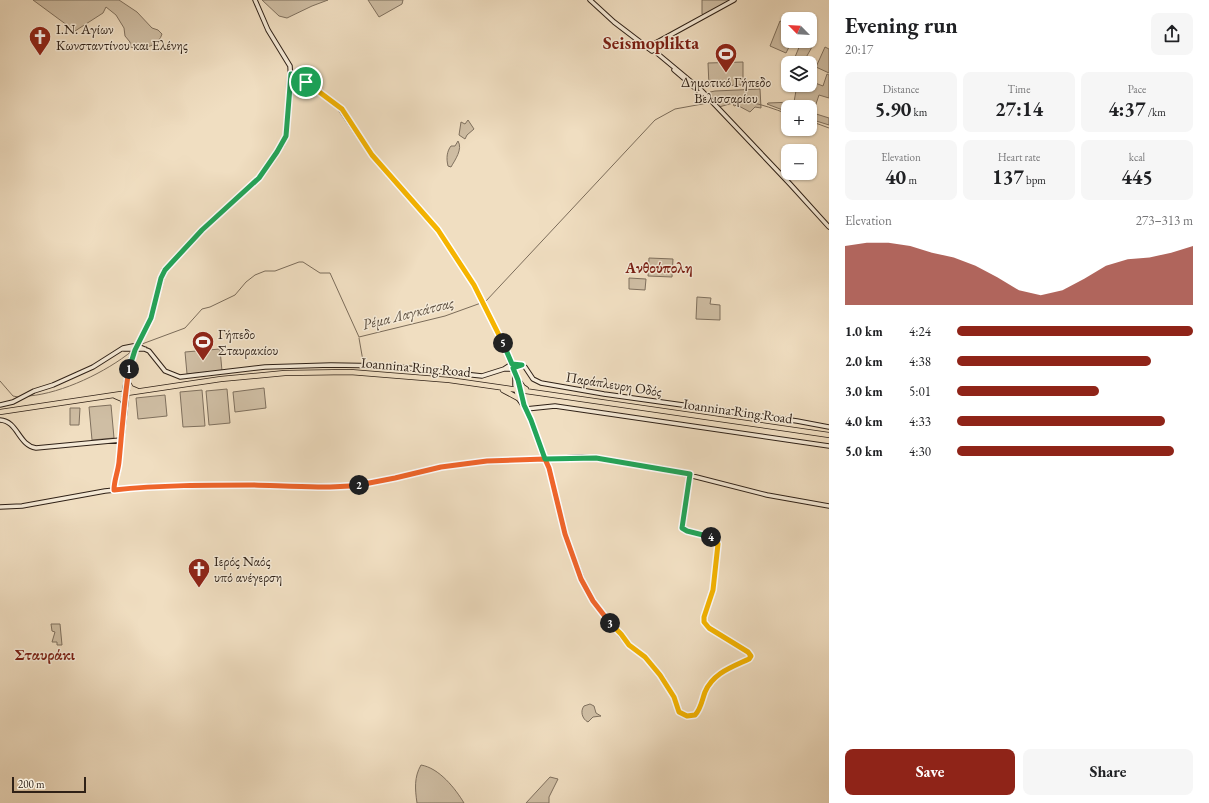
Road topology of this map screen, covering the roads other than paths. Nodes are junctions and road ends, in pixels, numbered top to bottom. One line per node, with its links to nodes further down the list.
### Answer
1 (255, 0): 6 (street)
2 (590, 0): 5 (street)
3 (593, 0): 5 (street)
4 (734, 0): 5 (street)
5 (653, 48): 7 (street)
6 (291, 74): 8 (street); 9 (street)
7 (829, 227)
8 (136, 348): 12 (street); 14 (street); 25 (street)
9 (512, 364): 10 (street); 11 (street); 12 (street)
10 (522, 365): 11 (street); 33 (street, Παράπλευρη Οδός)
11 (513, 368): 12 (street); 13 (street)
12 (504, 369)
13 (515, 374): 15 (street); 18 (street)
14 (128, 377): 16 (street); 21 (street)
15 (518, 380): 18 (street); 20 (highway)
16 (128, 383): 19 (highway); 21 (street)
17 (496, 386): 18 (highway, Ioannina Ring Road); 19 (highway, Ioannina Ring Road); 23 (highway)
18 (518, 389): 20 (highway, Ioannina Ring Road); 23 (street); 26 (street)
19 (138, 391): 21 (highway, Ioannina Ring Road)
20 (531, 392): 34 (highway, Ioannina Ring Road)
21 (126, 393): 22 (highway, Ioannina Ring Road); 24 (street); 27 (street)
22 (113, 395): 24 (highway); 30 (highway, Ioannina Ring Road)
23 (518, 398): 26 (street)
24 (124, 402): 27 (street)
25 (0, 405)
26 (524, 405): 29 (street)
27 (124, 408): 35 (street)
28 (538, 408): 29 (street); 31 (street); 36 (street)
29 (526, 409): 31 (street)
30 (0, 412)
31 (529, 414): 37 (street)
32 (0, 420): 35 (street)
33 (829, 427)
34 (829, 435)
35 (121, 440): 39 (street)
36 (829, 446)
37 (545, 459): 38 (street); 38 (street); 39 (street)
38 (690, 474): 40 (street)
39 (114, 490): 41 (street)
40 (829, 506)
41 (0, 507)

